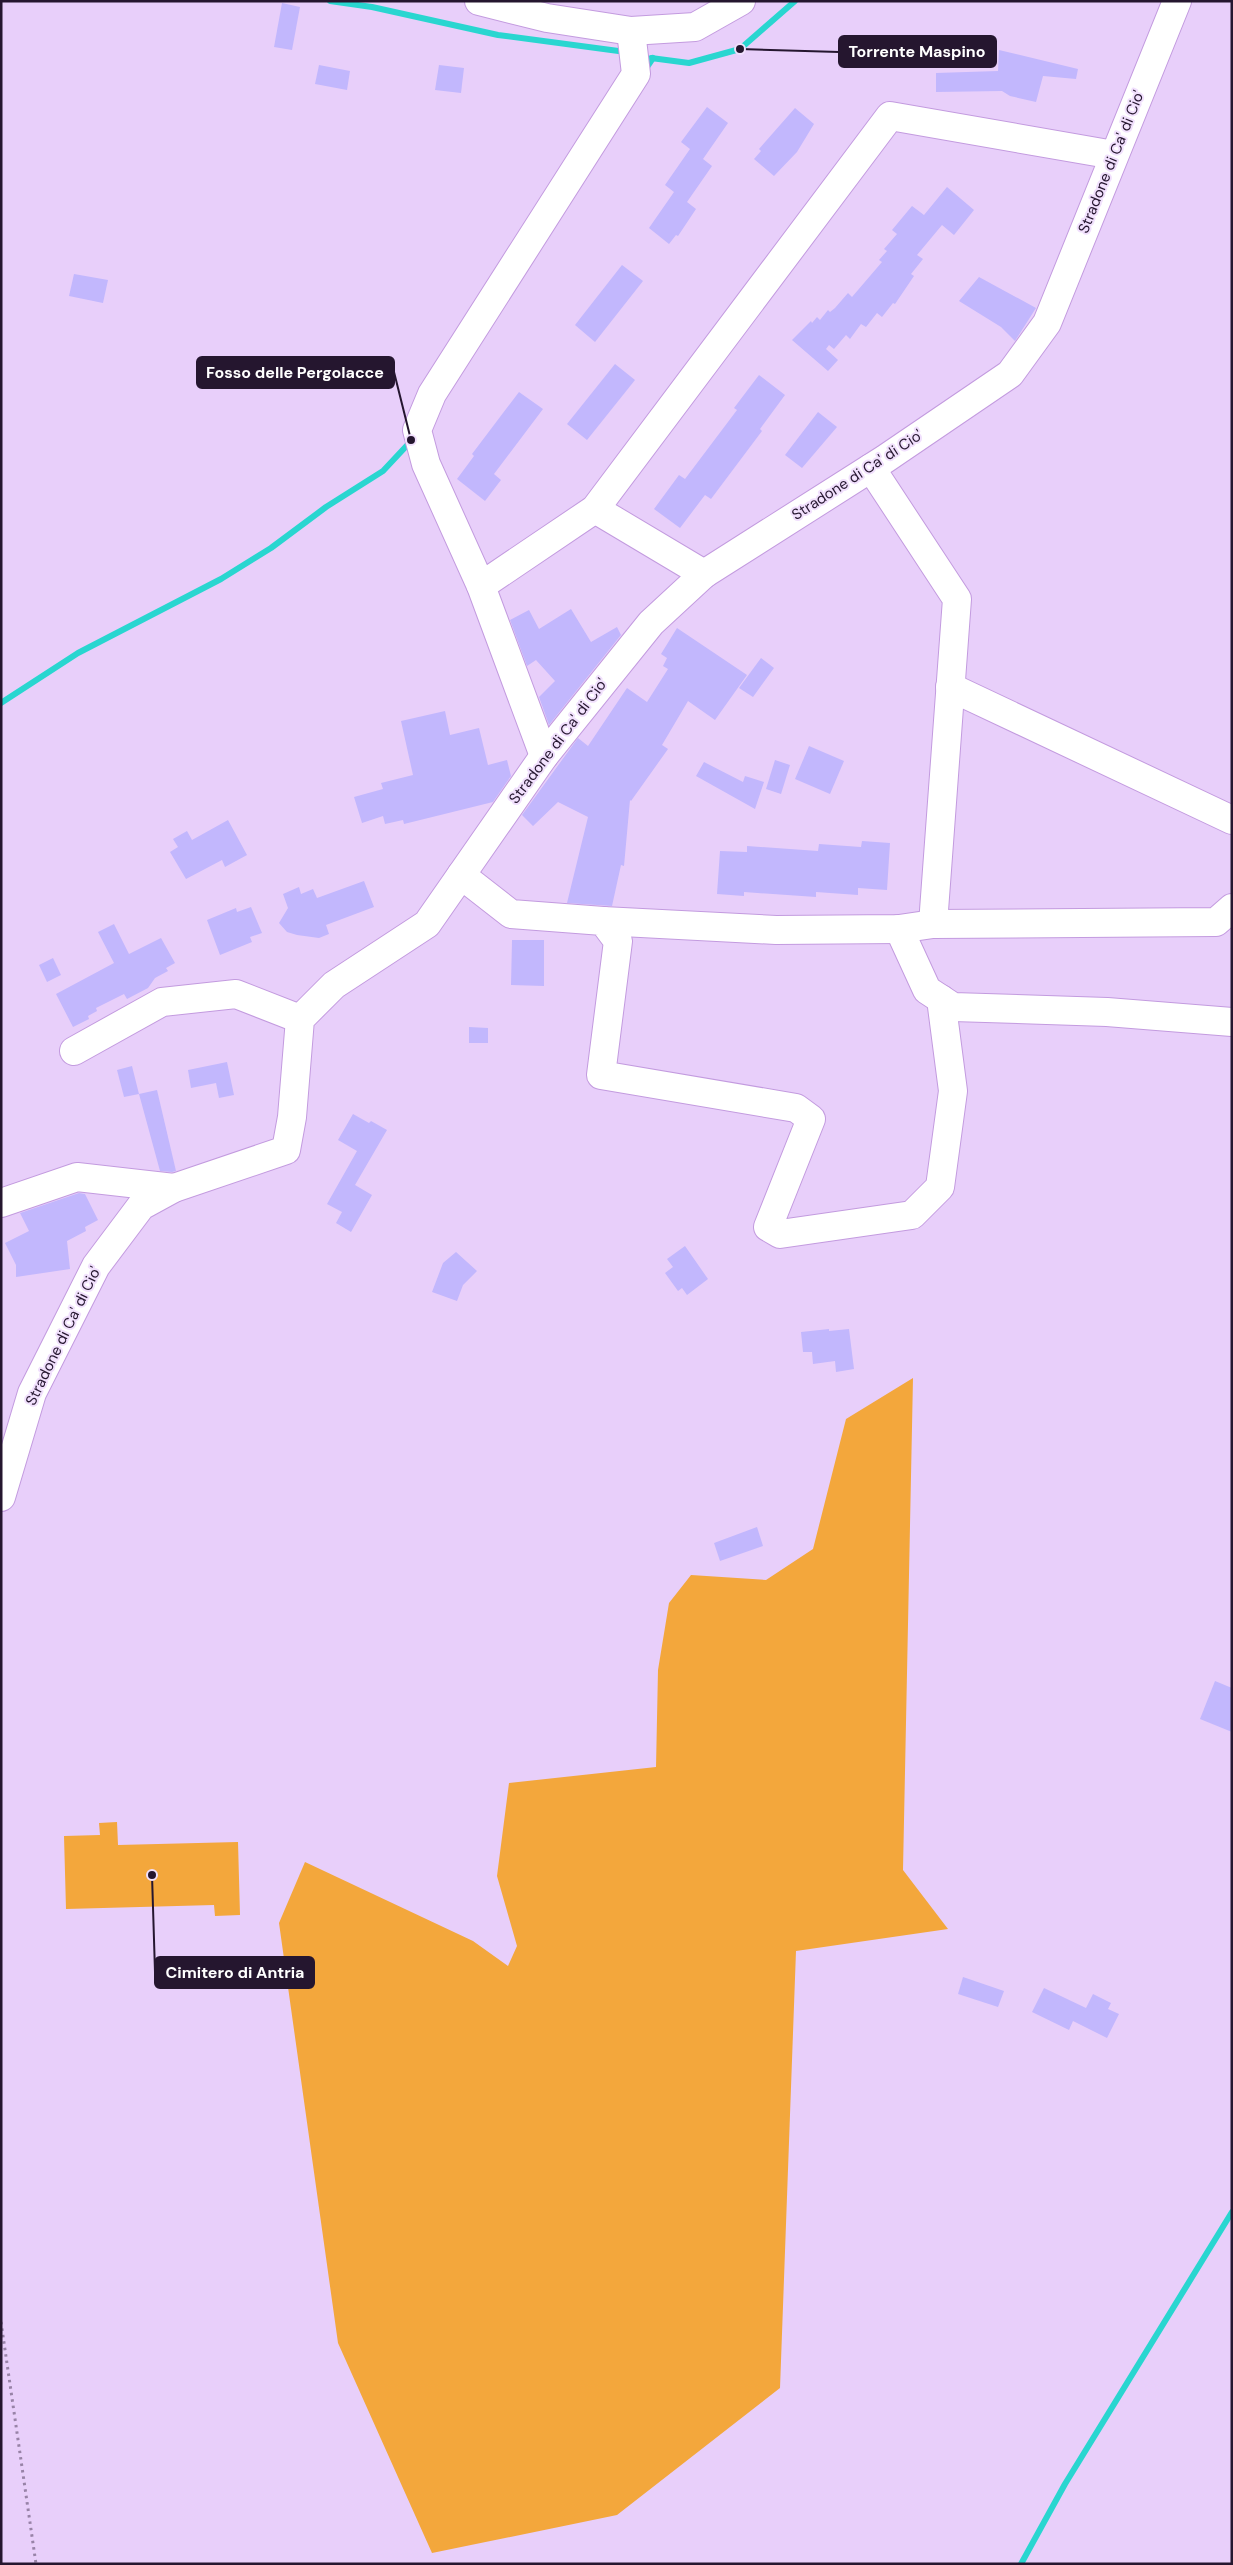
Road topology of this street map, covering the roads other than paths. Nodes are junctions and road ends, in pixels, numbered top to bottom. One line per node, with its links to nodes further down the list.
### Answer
1 (479, 1): 4 (street)
2 (741, 1): 4 (street)
3 (1176, 1): 5 (street, Stradone di Ca' di Cio')
4 (632, 31): 9 (street)
5 (1114, 154): 6 (street, Stradone di Ca' di Cio'); 7 (street)
6 (871, 468): 8 (street, Stradone di Ca' di Cio'); 10 (street)
7 (595, 509): 8 (street); 9 (street)
8 (704, 574): 11 (street, Stradone di Ca' di Cio')
9 (481, 586): 11 (street)
10 (950, 687): 12 (street); 16 (street)
11 (544, 756): 13 (street, Stradone di Ca' di Cio')
12 (1232, 820)
13 (461, 875): 15 (street); 19 (street, Stradone di Ca' di Cio')
14 (1232, 908): 16 (street)
15 (604, 922): 17 (street); 18 (street)
16 (933, 924): 17 (street)
17 (899, 929): 18 (street)
18 (942, 1000): 20 (street)
19 (300, 1020): 21 (street); 22 (street, Stradone di Ca' di Cio')
20 (1232, 1022)
21 (74, 1051)
22 (174, 1188): 23 (street); 24 (street, Stradone di Ca' di Cio')
23 (1, 1203)
24 (1, 1497)

